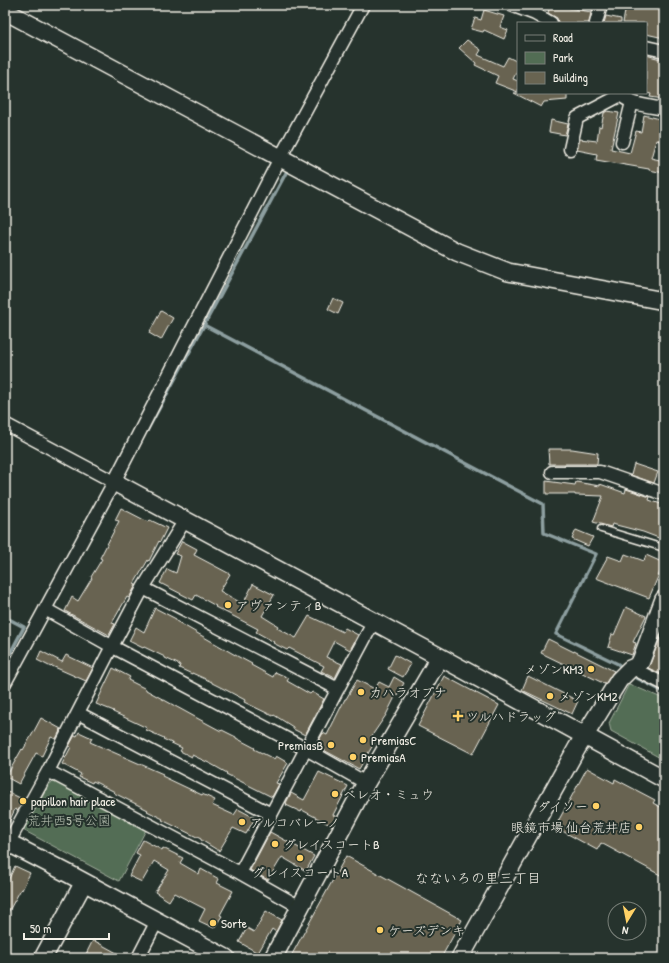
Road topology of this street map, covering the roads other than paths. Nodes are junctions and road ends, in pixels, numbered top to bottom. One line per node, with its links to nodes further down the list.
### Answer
1 (363, 5): 15 (street)
2 (511, 5): 4 (street)
3 (601, 5): 7 (street)
4 (537, 10): 6 (street)
5 (5, 11): 15 (street)
6 (550, 22)
7 (596, 22)
8 (647, 47): 9 (street)
9 (664, 51)
10 (620, 94): 11 (street); 14 (street)
11 (632, 102): 12 (street); 13 (street)
12 (664, 109)
13 (622, 142)
14 (570, 149)
15 (280, 158): 16 (street); 19 (street)
16 (664, 302)
17 (5, 424): 19 (street)
18 (552, 472): 20 (street)
19 (114, 482): 21 (street); 26 (street)
20 (664, 494)
21 (185, 520): 24 (street); 27 (street)
22 (601, 529): 23 (lane)
23 (664, 548)
24 (143, 588): 28 (street); 33 (street)
25 (664, 599): 30 (street)
26 (45, 609): 28 (street); 31 (street)
27 (374, 621): 29 (street); 33 (street)
28 (112, 647): 34 (street); 36 (street)
29 (440, 657): 35 (street); 39 (street)
30 (629, 671): 32 (street); 35 (street)
31 (5, 683)
32 (664, 684)
33 (338, 689): 36 (street)
34 (78, 712): 37 (street); 40 (street)
35 (584, 736): 38 (street); 50 (street)
36 (306, 749): 39 (street); 40 (street)
37 (48, 771): 41 (street); 42 (street)
38 (664, 779)
39 (366, 783): 44 (street)
40 (271, 814): 42 (street)
41 (6, 844): 43 (street)
42 (240, 873): 44 (street)
43 (84, 882): 45 (street); 46 (street)
44 (300, 908): 49 (street)
45 (157, 922): 47 (street); 48 (street)
46 (43, 958)
47 (138, 958)
48 (226, 958)
49 (273, 958)
50 (460, 958)

